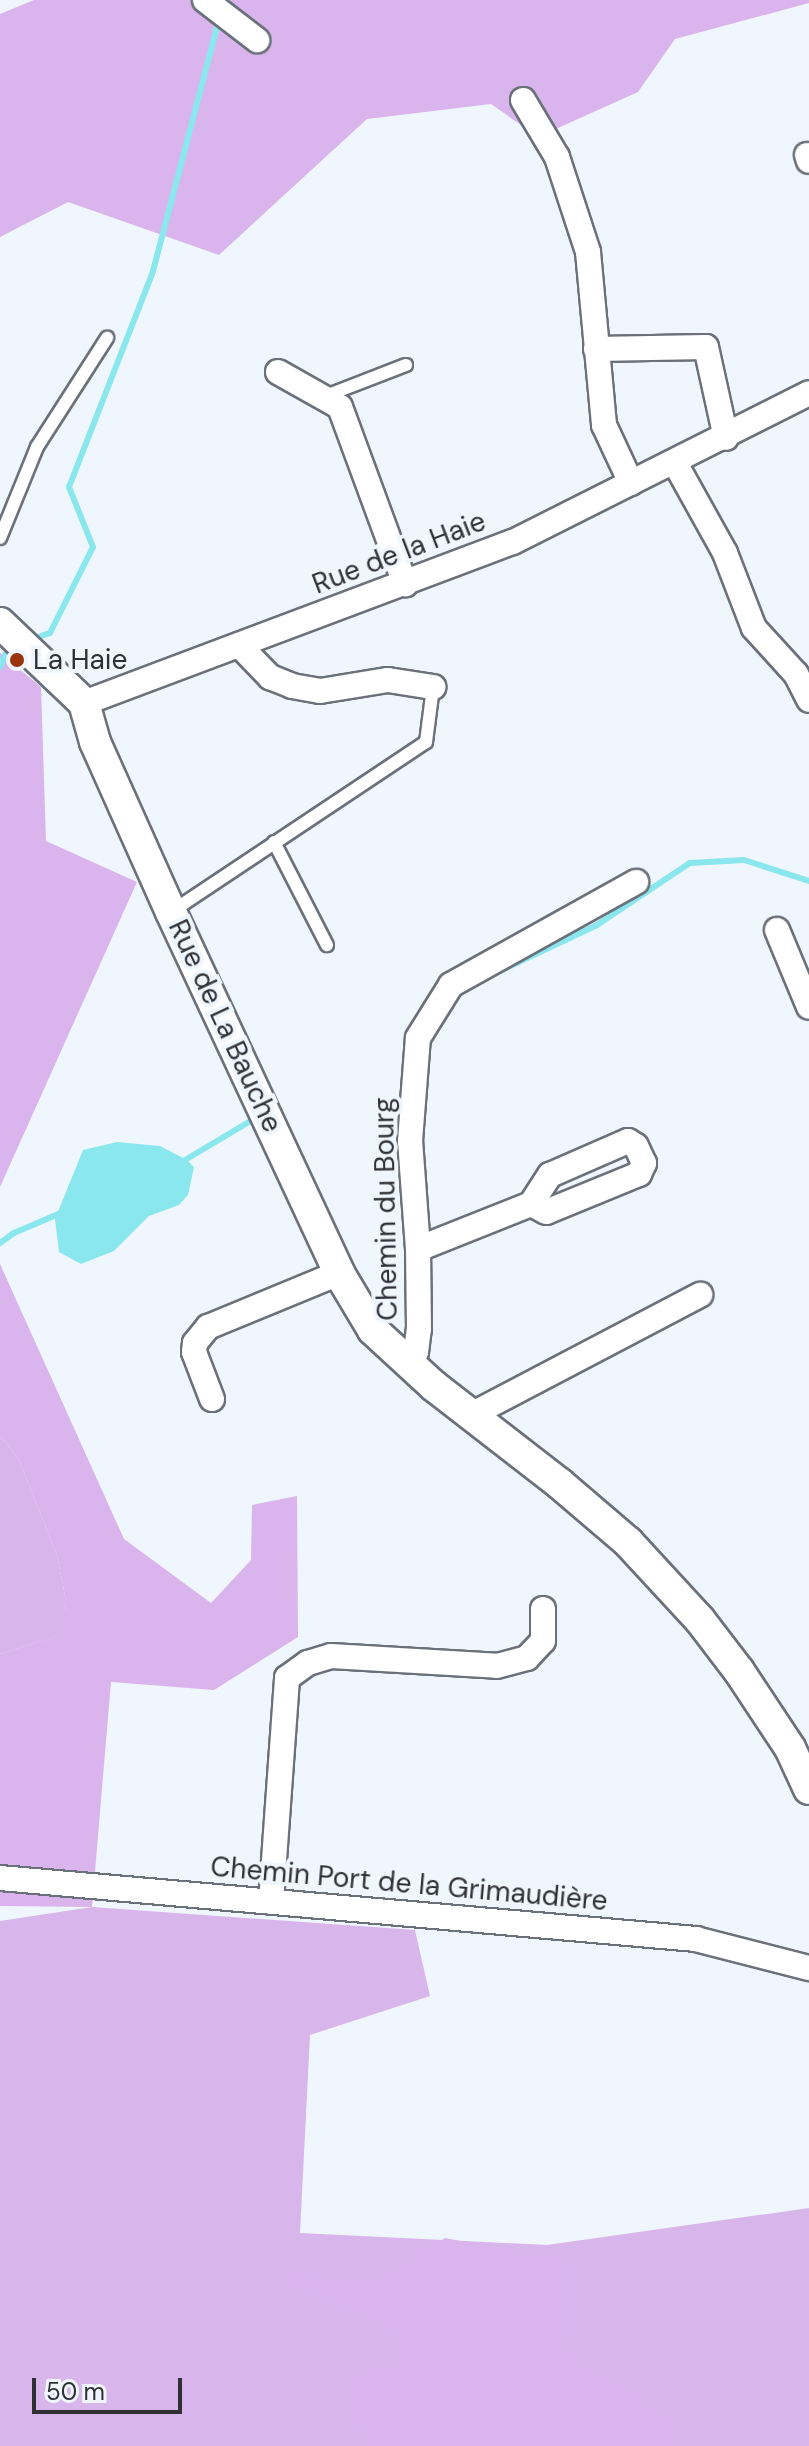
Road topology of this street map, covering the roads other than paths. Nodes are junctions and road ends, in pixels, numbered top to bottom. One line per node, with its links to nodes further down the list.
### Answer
1 (205, 0): 2 (street)
2 (257, 40)
3 (523, 100): 5 (street)
4 (107, 338): 13 (lane)
5 (596, 349): 10 (street); 12 (street)
6 (406, 365): 9 (lane)
7 (278, 372): 9 (street)
8 (809, 393): 10 (street, Rue de la Haie)
9 (323, 397): 14 (street)
10 (726, 438): 11 (street, Rue de la Haie)
11 (675, 463): 12 (street, Rue de la Haie); 18 (street)
12 (631, 483): 14 (street, Rue de la Haie)
13 (0, 538)
14 (405, 584): 16 (street, Rue de la Haie)
15 (0, 623): 19 (street)
16 (239, 645): 17 (street); 19 (street, Rue de la Haie)
17 (433, 687): 20 (lane)
18 (809, 700)
19 (84, 703): 22 (street, Rue de La Bauche)
20 (274, 842): 22 (lane); 24 (lane)
21 (636, 882): 27 (street, Chemin du Bourg)
22 (171, 912): 28 (street, Rue de La Bauche)
23 (777, 930): 25 (street)
24 (327, 945)
25 (809, 1007)
26 (531, 1204): 27 (street)
27 (418, 1249): 30 (street, Chemin du Bourg)
28 (339, 1273): 30 (street, Rue de La Bauche); 31 (street)
29 (700, 1295): 32 (street)
30 (409, 1363): 32 (street, Rue de La Bauche)
31 (212, 1399)
32 (471, 1415): 34 (street, Rue de La Bauche)
33 (543, 1609): 36 (street)
34 (809, 1789)
35 (0, 1878): 36 (street, Chemin Port de la Grimaudière)
36 (271, 1902): 37 (street, Chemin Port de la Grimaudière)
37 (809, 1968)

